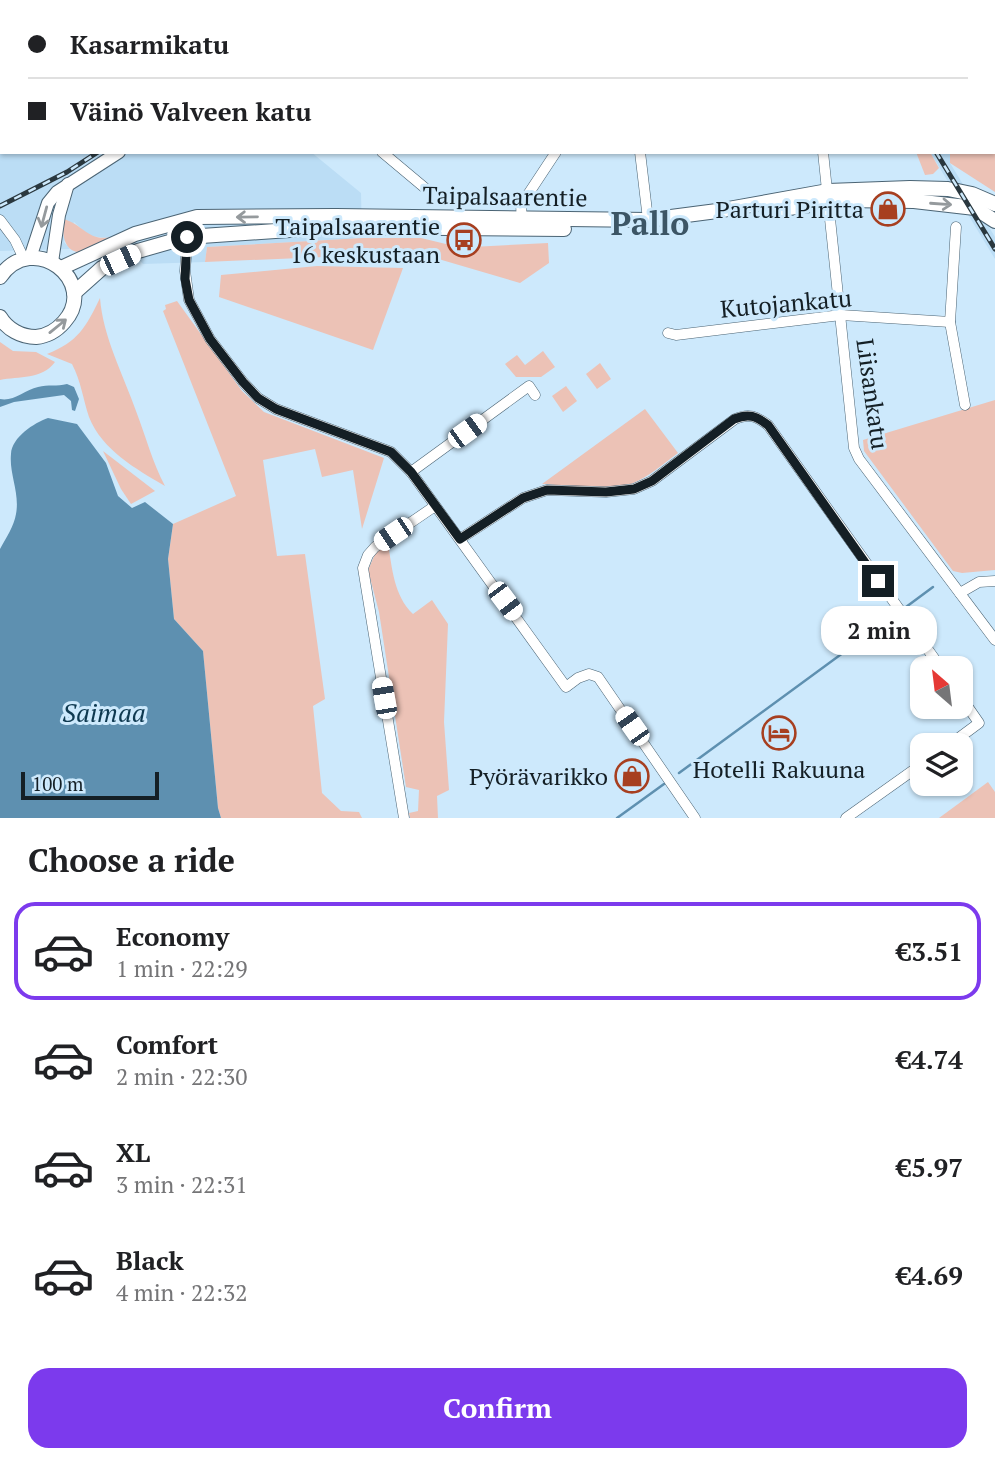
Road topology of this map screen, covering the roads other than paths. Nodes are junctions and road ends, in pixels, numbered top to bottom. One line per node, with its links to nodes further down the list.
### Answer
1 (116, 154): 6 (street)
2 (384, 154): 7 (street)
3 (555, 154): 13 (street)
4 (640, 154): 14 (street)
5 (823, 154): 8 (street, Liisankatu)
6 (68, 184): 17 (street, one-way to 17); 18 (street)
7 (425, 188)
8 (828, 196): 9 (main road, Taipalsaarentie); 12 (main road, Taipalsaarentie, one-way to 12); 14 (main road, Taipalsaarentie); 21 (street, Liisankatu)
9 (995, 204)
10 (189, 219): 13 (main road, Taipalsaarentie, one-way to 10); 16 (street); 18 (main road, Taipalsaarentie)
11 (0, 220): 17 (street)
12 (995, 220)
13 (522, 223): 14 (main road, Taipalsaarentie); 16 (main road, Taipalsaarentie)
14 (649, 224)
15 (956, 227): 23 (street)
16 (187, 237): 20 (main road, Taipalsaarentie); 27 (street)
17 (27, 258): 18 (main road); 19 (main road)
18 (57, 265): 20 (main road)
19 (1, 270)
20 (74, 293): 22 (main road, one-way to 20)
21 (841, 316): 23 (street, Kutojankatu); 24 (street, Kutojankatu); 31 (street, Liisankatu)
22 (0, 317)
23 (950, 322): 26 (street)
24 (668, 333)
25 (535, 395): 27 (street)
26 (965, 405)
27 (411, 472): 28 (street)
28 (435, 506): 29 (street); 37 (street)
29 (460, 539): 33 (street); 38 (street)
30 (995, 581): 31 (street)
31 (960, 593): 32 (street, Liisankatu)
32 (995, 640)
33 (932, 656)
34 (973, 714): 35 (street)
35 (966, 733)
36 (910, 773): 39 (street)
37 (404, 818)
38 (695, 818)
39 (846, 818)

